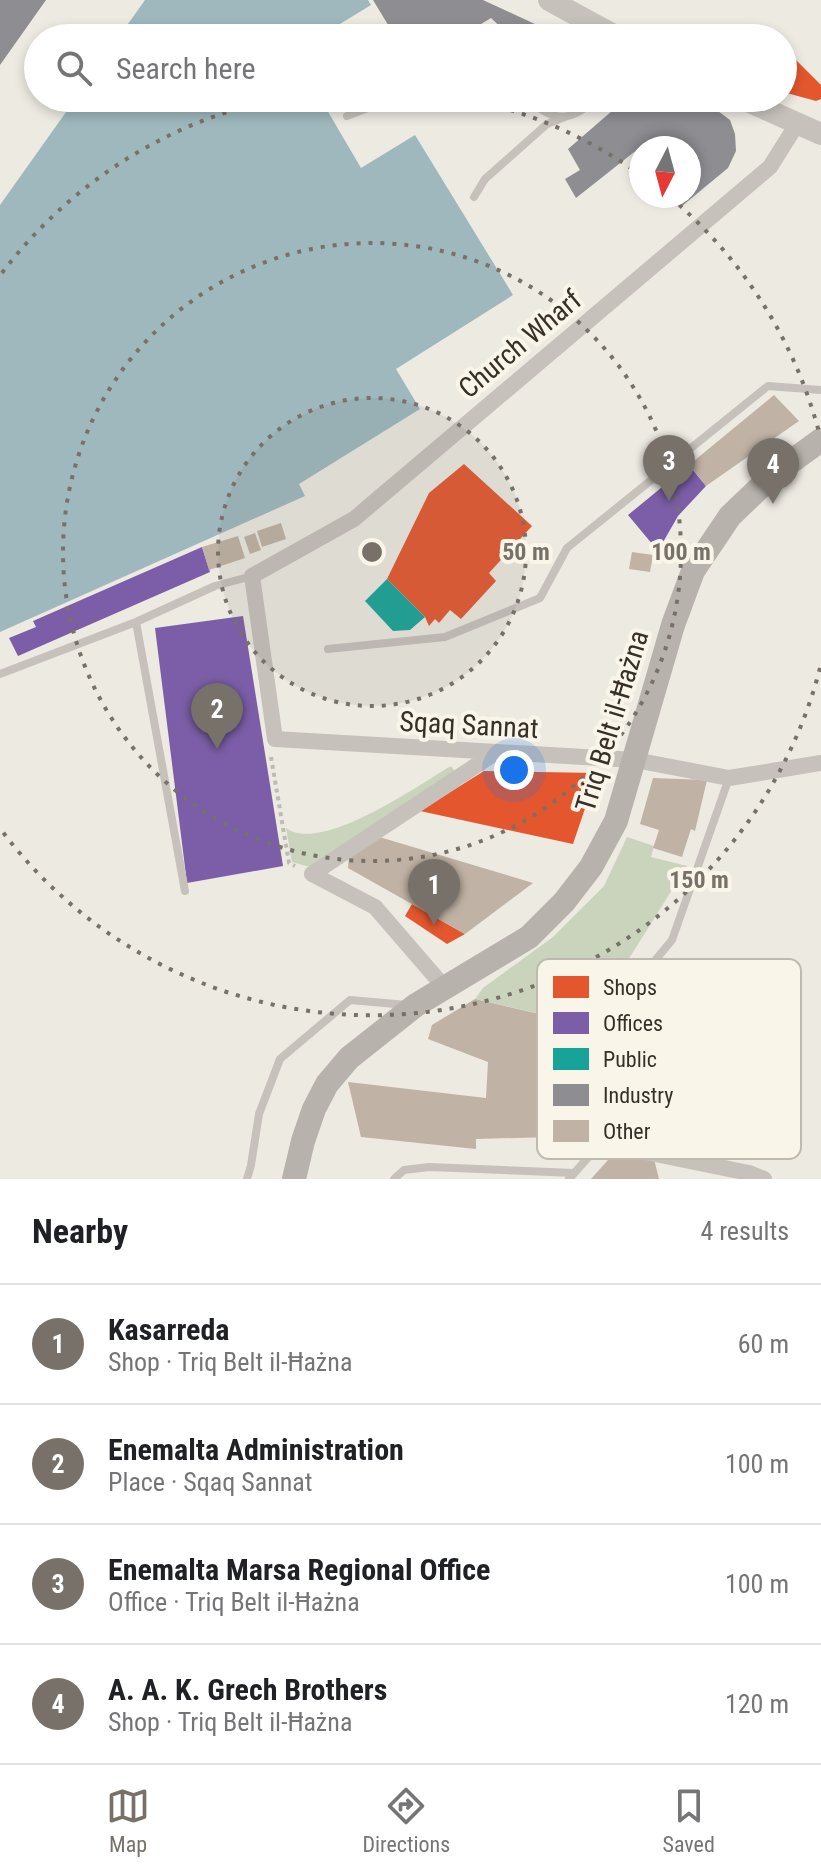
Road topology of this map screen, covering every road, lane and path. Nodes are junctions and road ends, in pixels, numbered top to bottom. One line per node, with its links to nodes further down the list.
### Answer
1 (549, 0): 2 (street)
2 (593, 24)
3 (357, 112): 7 (lane)
4 (542, 112): 8 (lane)
5 (581, 112): 8 (lane)
6 (771, 112): 9 (street)
7 (347, 116)
8 (565, 117): 12 (lane)
9 (797, 124): 10 (street); 11 (street); 15 (street, Church Wharf)
10 (821, 128)
11 (821, 134)
12 (474, 197)
13 (821, 390): 17 (lane)
14 (821, 440): 21 (main road, Triq Belt il-Ħażna)
15 (252, 576): 16 (lane); 19 (street, Sqaq Sannat)
16 (136, 622): 18 (lane); 25 (lane)
17 (328, 649)
18 (0, 674)
19 (495, 753): 21 (street, Sqaq Sannat); 27 (street)
20 (271, 756): 24 (path)
21 (635, 760): 23 (street, Sqaq Sannat); 27 (main road, Triq Belt il-Ħażna)
22 (821, 763): 23 (street, Sqaq Sannat)
23 (729, 778): 26 (lane)
24 (289, 863)
25 (185, 891)
26 (656, 959)
27 (445, 988): 28 (main road, Triq Belt il-Ħażna)
28 (416, 1005): 32 (lane); 33 (main road, Triq Belt il-Ħażna)
29 (587, 1159): 31 (lane)
30 (680, 1159): 35 (street)
31 (572, 1176): 34 (lane)
32 (247, 1179)
33 (294, 1179)
34 (394, 1179)
35 (764, 1179)

